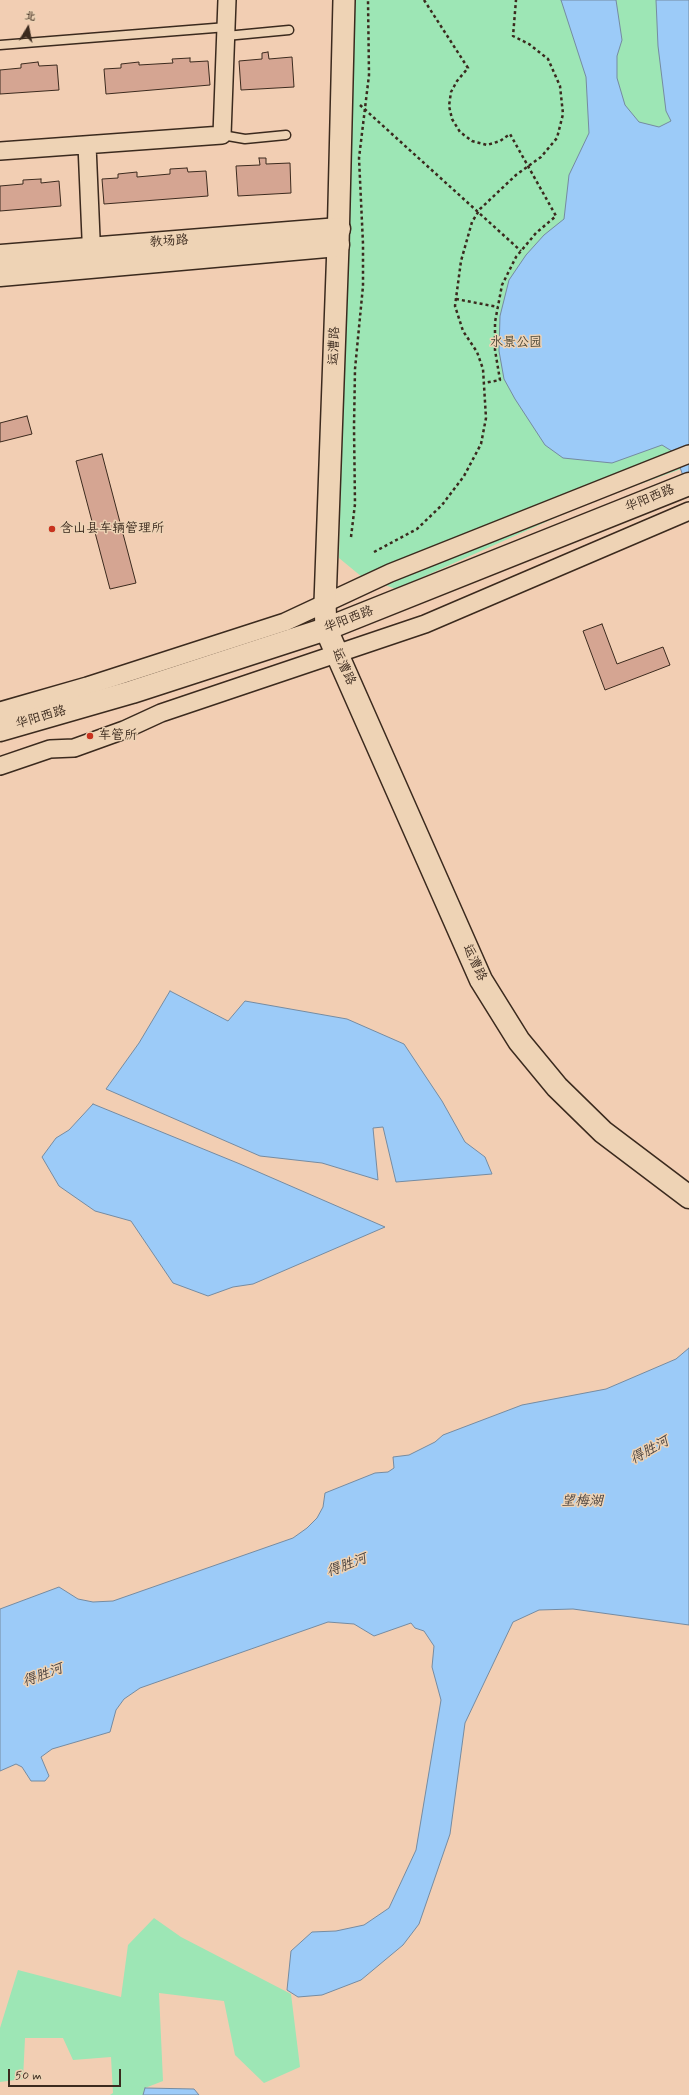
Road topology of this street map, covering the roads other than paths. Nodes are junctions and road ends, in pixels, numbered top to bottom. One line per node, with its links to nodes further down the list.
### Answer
1 (227, 0): 4 (street)
2 (344, 0): 10 (street, 运漕路)
3 (289, 30): 4 (lane)
4 (226, 31): 5 (lane); 6 (street)
5 (0, 45)
6 (222, 135): 7 (lane); 8 (street)
7 (286, 135)
8 (87, 145): 9 (street); 12 (street)
9 (0, 151)
10 (338, 237): 12 (main road, 教场路); 17 (street, 运漕路)
11 (0, 256): 12 (main road, 教场路)
12 (92, 258): 13 (main road, 教场路)
13 (0, 275)
14 (689, 454): 17 (street)
15 (685, 485): 18 (main road, 华阳西路)
16 (689, 511): 20 (street)
17 (325, 603): 18 (street, 运漕路); 19 (street)
18 (326, 629): 19 (main road, 华阳西路); 21 (main road, 运漕路)
19 (1, 721)
20 (0, 766)
21 (689, 1197)

